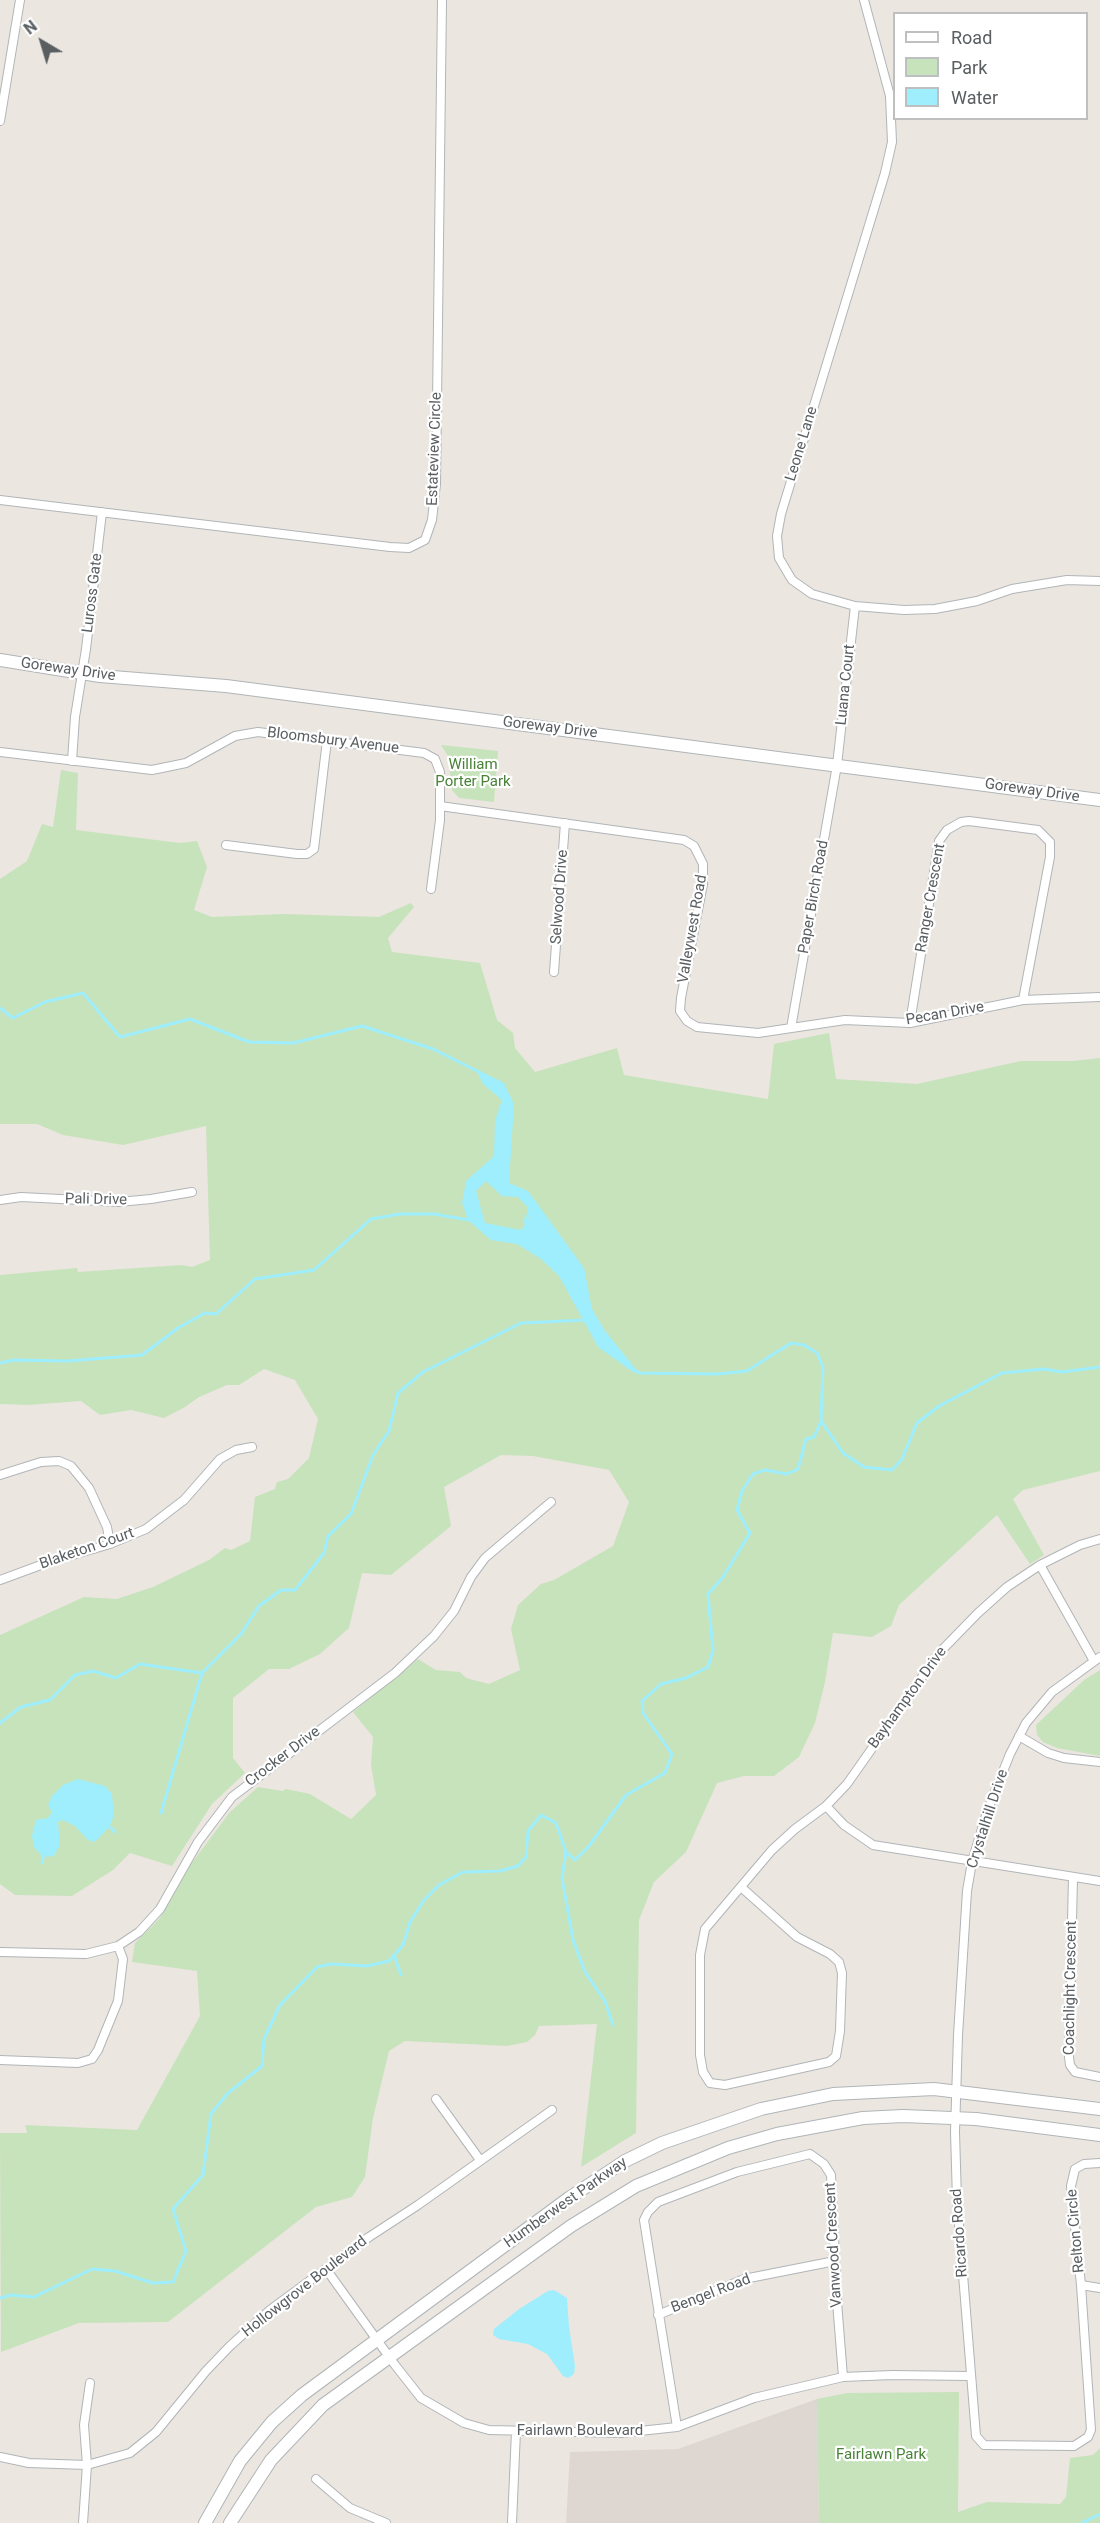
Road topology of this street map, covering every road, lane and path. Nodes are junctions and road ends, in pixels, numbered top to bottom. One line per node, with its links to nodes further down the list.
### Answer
1 (20, 0): 4 (street)
2 (442, 0): 6 (street, Estateview Circle)
3 (864, 0): 8 (street, Leone Lane)
4 (0, 121)
5 (0, 500): 6 (street, Estateview Circle)
6 (102, 512): 10 (street, Luross Gate)
7 (1100, 581): 8 (street, Leone Lane)
8 (855, 606): 14 (street, Luana Court)
9 (0, 660): 10 (main road, Goreway Drive)
10 (82, 673): 13 (street, Luross Gate); 14 (main road, Goreway Drive)
11 (327, 740): 13 (street, Bloomsbury Avenue); 16 (street, Bloomsbury Avenue); 18 (street)
12 (0, 752): 13 (street, Bloomsbury Avenue)
13 (72, 761)
14 (837, 765): 15 (main road, Goreway Drive); 24 (street, Paper Birch Road)
15 (1100, 800)
16 (440, 806): 17 (street, Valleywest Road); 19 (street, Bloomsbury Avenue)
17 (566, 822): 20 (street, Selwood Drive); 24 (street, Valleywest Road)
18 (226, 845)
19 (431, 889)
20 (554, 972)
21 (1100, 997): 22 (street, Pecan Drive)
22 (1023, 1000): 23 (street, Pecan Drive); 23 (street, Ranger Crescent)
23 (910, 1023): 24 (street, Pecan Drive)
24 (791, 1028)
25 (192, 1192): 26 (street, Pali Drive)
26 (0, 1200)
27 (252, 1447): 31 (street, Blaketon Court)
28 (0, 1475): 31 (street)
29 (551, 1502): 42 (street, Crocker Drive)
30 (1100, 1539): 32 (street, Bayhampton Drive)
31 (110, 1544): 33 (street, Blaketon Court)
32 (1040, 1565): 34 (street); 37 (street, Bayhampton Drive)
33 (0, 1580)
34 (1097, 1659): 35 (street, Crystalhill Drive)
35 (1019, 1736): 36 (street); 38 (street, Crystalhill Drive)
36 (1100, 1762)
37 (826, 1806): 38 (street); 41 (street, Bayhampton Drive)
38 (972, 1862): 39 (street); 46 (street, Crystalhill Drive)
39 (1073, 1877): 40 (street); 45 (street, Coachlight Crescent)
40 (1100, 1881)
41 (741, 1887): 41 (street, Bayhampton Drive)
42 (117, 1946): 43 (street, Crocker Drive); 44 (street)
43 (0, 1952)
44 (0, 2060)
45 (1100, 2078)
46 (956, 2090): 48 (main road, Humberwest Parkway); 50 (street, Ricardo Road); 59 (main road, Humberwest Parkway)
47 (436, 2099): 52 (street)
48 (1100, 2109)
49 (552, 2110): 52 (street, Hollowgrove Boulevard)
50 (955, 2118): 51 (main road, Humberwest Parkway); 60 (main road, Humberwest Parkway); 61 (street, Ricardo Road)
51 (1100, 2135)
52 (480, 2160): 55 (street, Hollowgrove Boulevard)
53 (1100, 2163): 56 (street, Relton Circle)
54 (835, 2261): 58 (street, Bengel Road); 58 (street, Vanwood Crescent); 62 (street, Vanwood Crescent)
55 (326, 2270): 59 (street, Fairlawn Boulevard); 67 (street, Hollowgrove Boulevard)
56 (1081, 2285): 57 (street, Relton Circle); 61 (street, Relton Circle)
57 (1100, 2288)
58 (658, 2315): 64 (street, Vanwood Crescent)
59 (377, 2340): 60 (street, Fairlawn Boulevard); 70 (main road, Humberwest Parkway)
60 (390, 2357): 65 (street, Fairlawn Boulevard); 71 (main road, Humberwest Parkway)
61 (970, 2376): 62 (street, Fairlawn Boulevard)
62 (843, 2377): 64 (street, Fairlawn Boulevard)
63 (90, 2383): 67 (street)
64 (678, 2427): 65 (street, Fairlawn Boulevard)
65 (516, 2432): 73 (street)
66 (0, 2457): 67 (street, Hollowgrove Boulevard)
67 (87, 2465): 69 (street)
68 (316, 2479): 72 (street)
69 (83, 2523)
70 (205, 2523)
71 (230, 2523)
72 (386, 2523)
73 (512, 2523)

